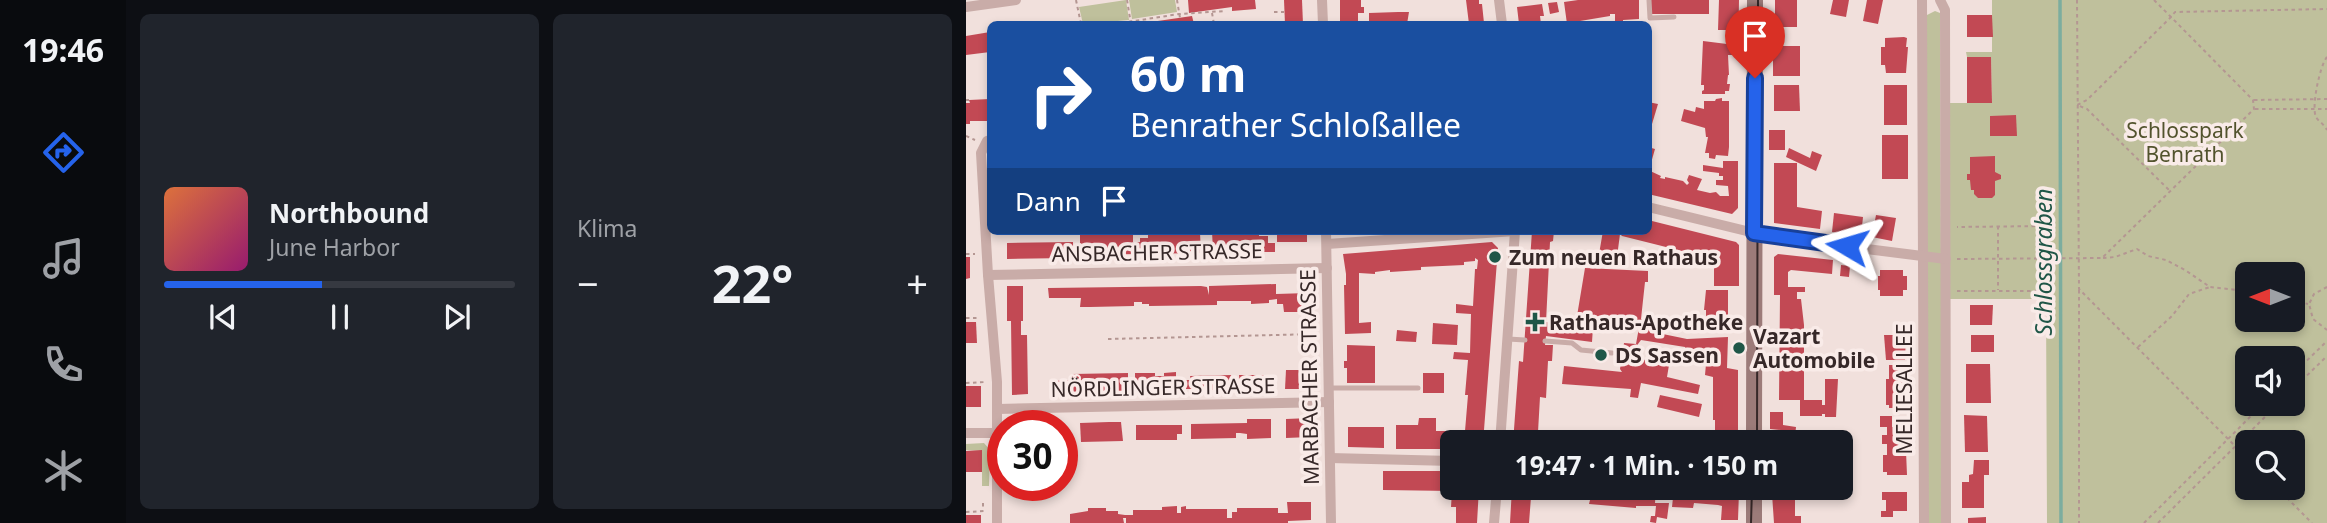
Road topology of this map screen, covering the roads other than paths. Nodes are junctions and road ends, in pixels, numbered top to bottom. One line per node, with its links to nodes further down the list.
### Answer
1 (1016, 0): 8 (street)
2 (1322, 0): 10 (street)
3 (1499, 0): 11 (street)
4 (1649, 0): 9 (lane)
5 (1755, 0): 14 (main road)
6 (1922, 0): 19 (street, MELIESALLEE)
7 (1940, 0): 20 (street, MELIESALLEE)
8 (966, 7)
9 (1674, 17)
10 (1323, 21)
11 (1502, 21)
12 (984, 140): 22 (street)
13 (1652, 208): 14 (street)
14 (1754, 233): 19 (street); 32 (main road)
15 (1326, 235): 18 (street, MARBACHER STRASSE)
16 (1458, 235): 18 (street)
17 (1516, 235): 23 (street)
18 (1326, 244): 21 (street, MARBACHER STRASSE)
19 (1924, 255): 20 (street); 42 (street, MELIESALLEE)
20 (1946, 259): 43 (street, MELIESALLEE)
21 (1327, 268): 22 (street, ANSBACHER STRASSE); 27 (street, MARBACHER STRASSE)
22 (988, 275): 30 (street)
23 (1508, 339): 24 (lane); 31 (street)
24 (1525, 340)
25 (1545, 341): 26 (lane)
26 (1612, 353)
27 (1329, 388): 28 (lane); 29 (street, MARBACHER STRASSE)
28 (1418, 388)
29 (1329, 402): 30 (street, NÖRDLINGER STRASSE); 35 (street, MARBACHER STRASSE)
30 (998, 409)
31 (1501, 430)
32 (1754, 430)
33 (966, 433): 34 (street)
34 (987, 433)
35 (1330, 458): 36 (street); 39 (street, MARBACHER STRASSE)
36 (1440, 461)
37 (1496, 500): 40 (street)
38 (1754, 500): 41 (main road)
39 (1331, 523)
40 (1494, 523)
41 (1754, 523)
42 (1924, 523)
43 (1946, 523)

